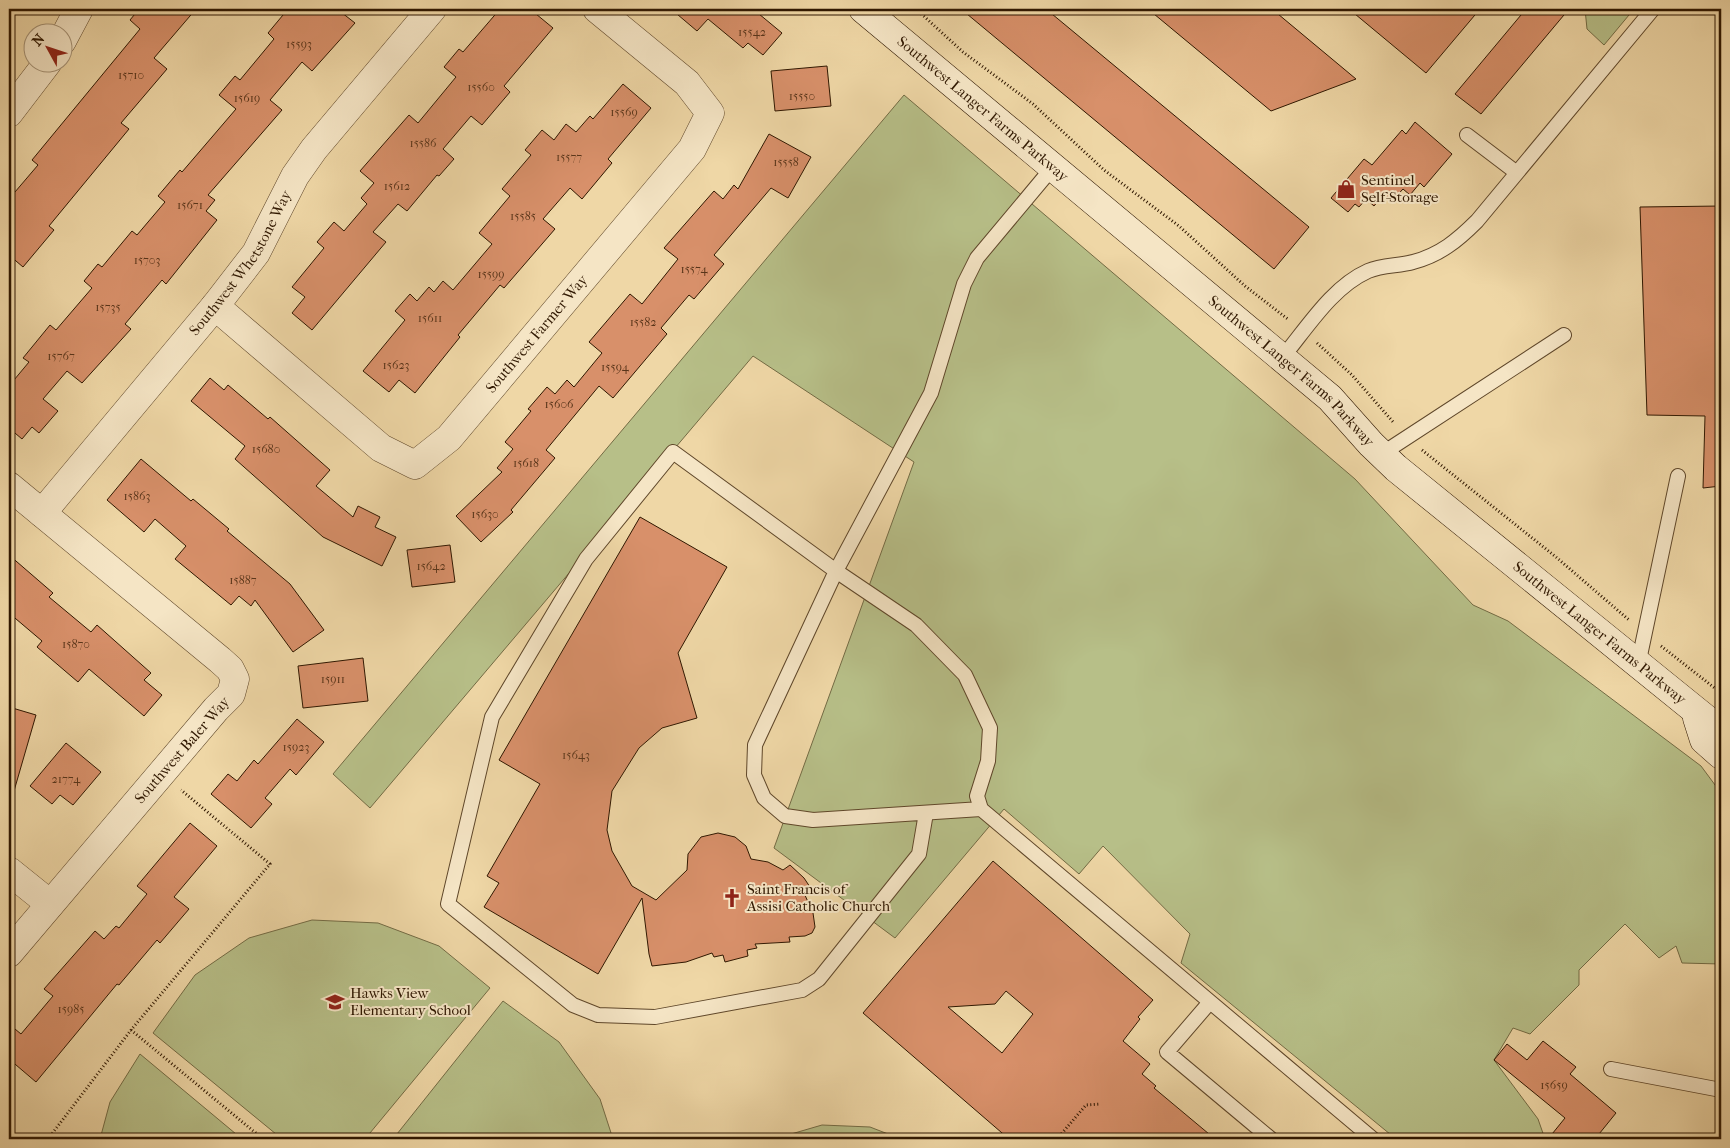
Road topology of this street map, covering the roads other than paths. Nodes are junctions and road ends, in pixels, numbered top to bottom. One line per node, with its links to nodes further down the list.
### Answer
1 (79, 9): 6 (street)
2 (432, 9): 12 (street, Southwest Whetstone Way)
3 (597, 9): 12 (street, Southwest Farmer Way)
4 (863, 9): 10 (street, Southwest Langer Farms Parkway)
5 (1653, 9): 11 (lane)
6 (72, 23)
7 (40, 72): 8 (street)
8 (9, 113)
9 (1468, 135): 11 (lane)
10 (1053, 167): 14 (street, Southwest Langer Farms Parkway); 19 (lane)
11 (1517, 173): 14 (lane)
12 (215, 306): 18 (street, Southwest Whetstone Way)
13 (1564, 335): 15 (lane)
14 (1282, 358): 15 (street, Southwest Langer Farms Parkway)
15 (1380, 455): 20 (street, Southwest Langer Farms Parkway)
16 (1678, 476): 20 (lane)
17 (9, 486): 18 (street, Southwest Baler Way)
18 (42, 513): 27 (street, Southwest Baler Way)
19 (836, 570): 24 (lane); 25 (lane); 25 (lane)
20 (1638, 666): 21 (street, Southwest Langer Farms Parkway)
21 (1695, 712): 22 (street, Southwest Langer Farms Parkway); 23 (street)
22 (1721, 731)
23 (1721, 755)
24 (981, 809): 25 (lane); 29 (lane)
25 (926, 813)
26 (9, 870): 27 (street)
27 (50, 904): 28 (street, Southwest Baler Way)
28 (9, 953)
29 (1210, 1002): 32 (lane); 33 (lane)
30 (1611, 1069): 31 (lane)
31 (1721, 1090)
32 (1371, 1138)
33 (1271, 1139)

